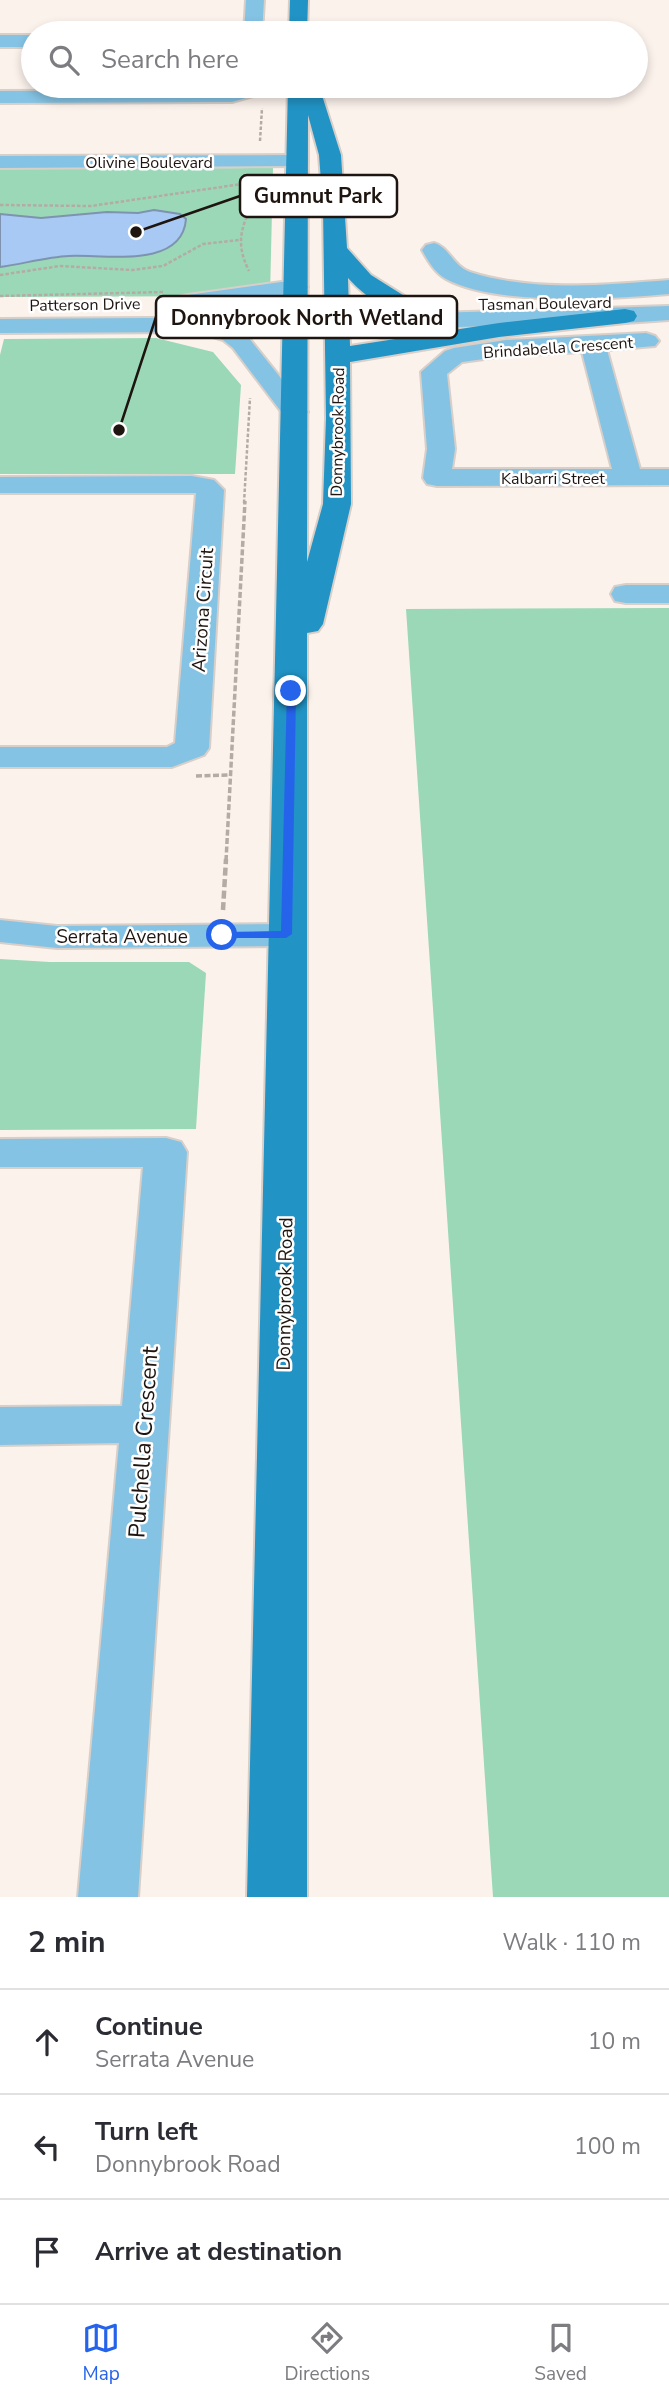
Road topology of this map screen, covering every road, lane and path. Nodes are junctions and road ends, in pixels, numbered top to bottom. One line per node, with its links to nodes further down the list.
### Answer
1 (255, 0): 3 (street)
2 (299, 0): 4 (main road)
3 (254, 21)
4 (298, 21)
5 (0, 41): 6 (street)
6 (21, 41)
7 (0, 97): 8 (street)
8 (21, 97)
9 (298, 98): 11 (main road, Donnybrook Road)
10 (313, 98): 15 (main road, Donnybrook Road)
11 (297, 161): 12 (street, Olivine Boulevard); 24 (main road, Donnybrook Road)
12 (0, 162)
13 (246, 184): 14 (path)
14 (239, 240): 17 (path); 18 (path)
15 (335, 248): 23 (main road); 26 (main road, Donnybrook Road)
16 (434, 250): 19 (street)
17 (249, 272)
18 (0, 275)
19 (669, 287)
20 (165, 291): 21 (path)
21 (0, 296)
22 (669, 300): 23 (street, Tasman Boulevard)
23 (397, 302): 26 (street, Tasman Boulevard)
24 (295, 304): 26 (street); 27 (street, Patterson Drive); 27 (street); 35 (main road, Donnybrook Road)
25 (0, 306): 27 (street, Patterson Drive)
26 (337, 312): 29 (street, Tasman Boulevard); 33 (main road, Donnybrook Road)
27 (191, 313): 30 (street, Patterson Drive); 35 (street)
28 (669, 313): 29 (street, Tasman Boulevard)
29 (625, 316): 33 (main road)
30 (0, 326)
31 (669, 340): 32 (street, Brindabella Crescent)
32 (593, 344): 36 (street); 38 (street, Brindabella Crescent)
33 (338, 356): 42 (main road, Donnybrook Road)
34 (251, 393): 46 (path)
35 (295, 412): 42 (main road, Donnybrook Road)
36 (628, 477): 37 (street, Kalbarri Street); 38 (street, Kalbarri Street)
37 (669, 477)
38 (437, 478)
39 (0, 485): 43 (street, Arizona Circuit)
40 (626, 594): 41 (street)
41 (669, 594)
42 (291, 691): 45 (main road, Donnybrook Road)
43 (0, 757)
44 (0, 930): 46 (street, Serrata Avenue)
45 (286, 934): 46 (street, Serrata Avenue); 51 (main road, Donnybrook Road)
46 (222, 935)
47 (0, 1153): 48 (street, Pulchella Crescent)
48 (145, 1424): 49 (street); 50 (street, Pulchella Crescent)
49 (0, 1426)
50 (108, 1897)
51 (276, 1897)

